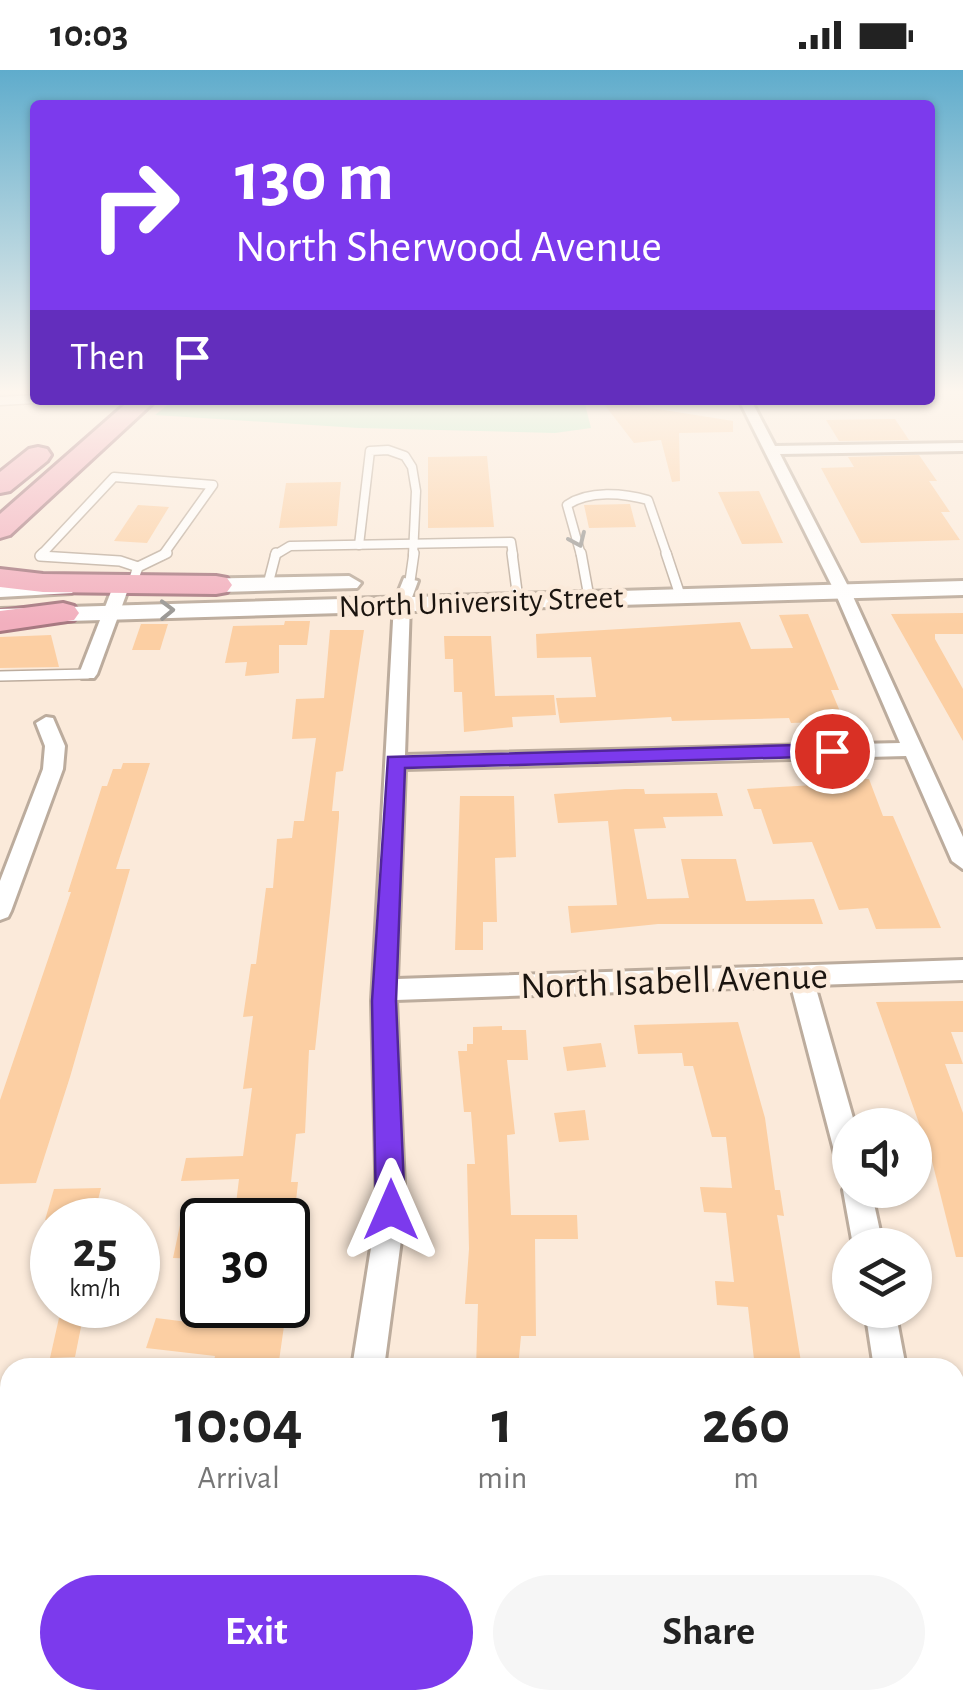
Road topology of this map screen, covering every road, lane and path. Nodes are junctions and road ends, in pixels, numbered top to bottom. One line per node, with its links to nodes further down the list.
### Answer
1 (20, 470): 6 (highway)
2 (65, 470): 7 (highway)
3 (366, 470): 9 (lane)
4 (412, 470): 8 (lane)
5 (782, 470): 12 (street)
6 (0, 488)
7 (0, 529)
8 (416, 544): 9 (lane); 19 (lane); 21 (lane)
9 (358, 545): 13 (lane)
10 (963, 570): 12 (main road, North University Street)
11 (0, 578): 16 (highway)
12 (837, 581): 14 (main road, North University Street); 18 (main road, North University Street); 27 (street)
13 (268, 584): 15 (main road, North University Street); 21 (main road, North University Street)
14 (678, 585): 17 (main road, North University Street); 17 (lane, one-way to 17)
15 (216, 586): 16 (highway)
16 (126, 587): 16 (lane); 20 (main road, North University Street); 21 (main road, North University Street, one-way to 21); 22 (main road, North University Street); 24 (street)
17 (589, 588): 19 (main road, North University Street)
18 (963, 588)
19 (516, 589): 21 (main road, North University Street)
20 (0, 590)
21 (406, 592): 28 (street)
22 (63, 613): 23 (highway)
23 (0, 618)
24 (88, 674): 25 (lane)
25 (0, 676)
26 (46, 723): 30 (street)
27 (912, 749): 28 (street); 29 (street)
28 (395, 762): 33 (street)
29 (963, 861)
30 (0, 911)
31 (963, 970): 32 (street, North Isabell Avenue)
32 (800, 975): 33 (street, North Isabell Avenue); 34 (street)
33 (385, 990): 36 (street)
34 (836, 1108)
35 (883, 1328): 37 (street)
36 (369, 1358)
37 (888, 1358)

